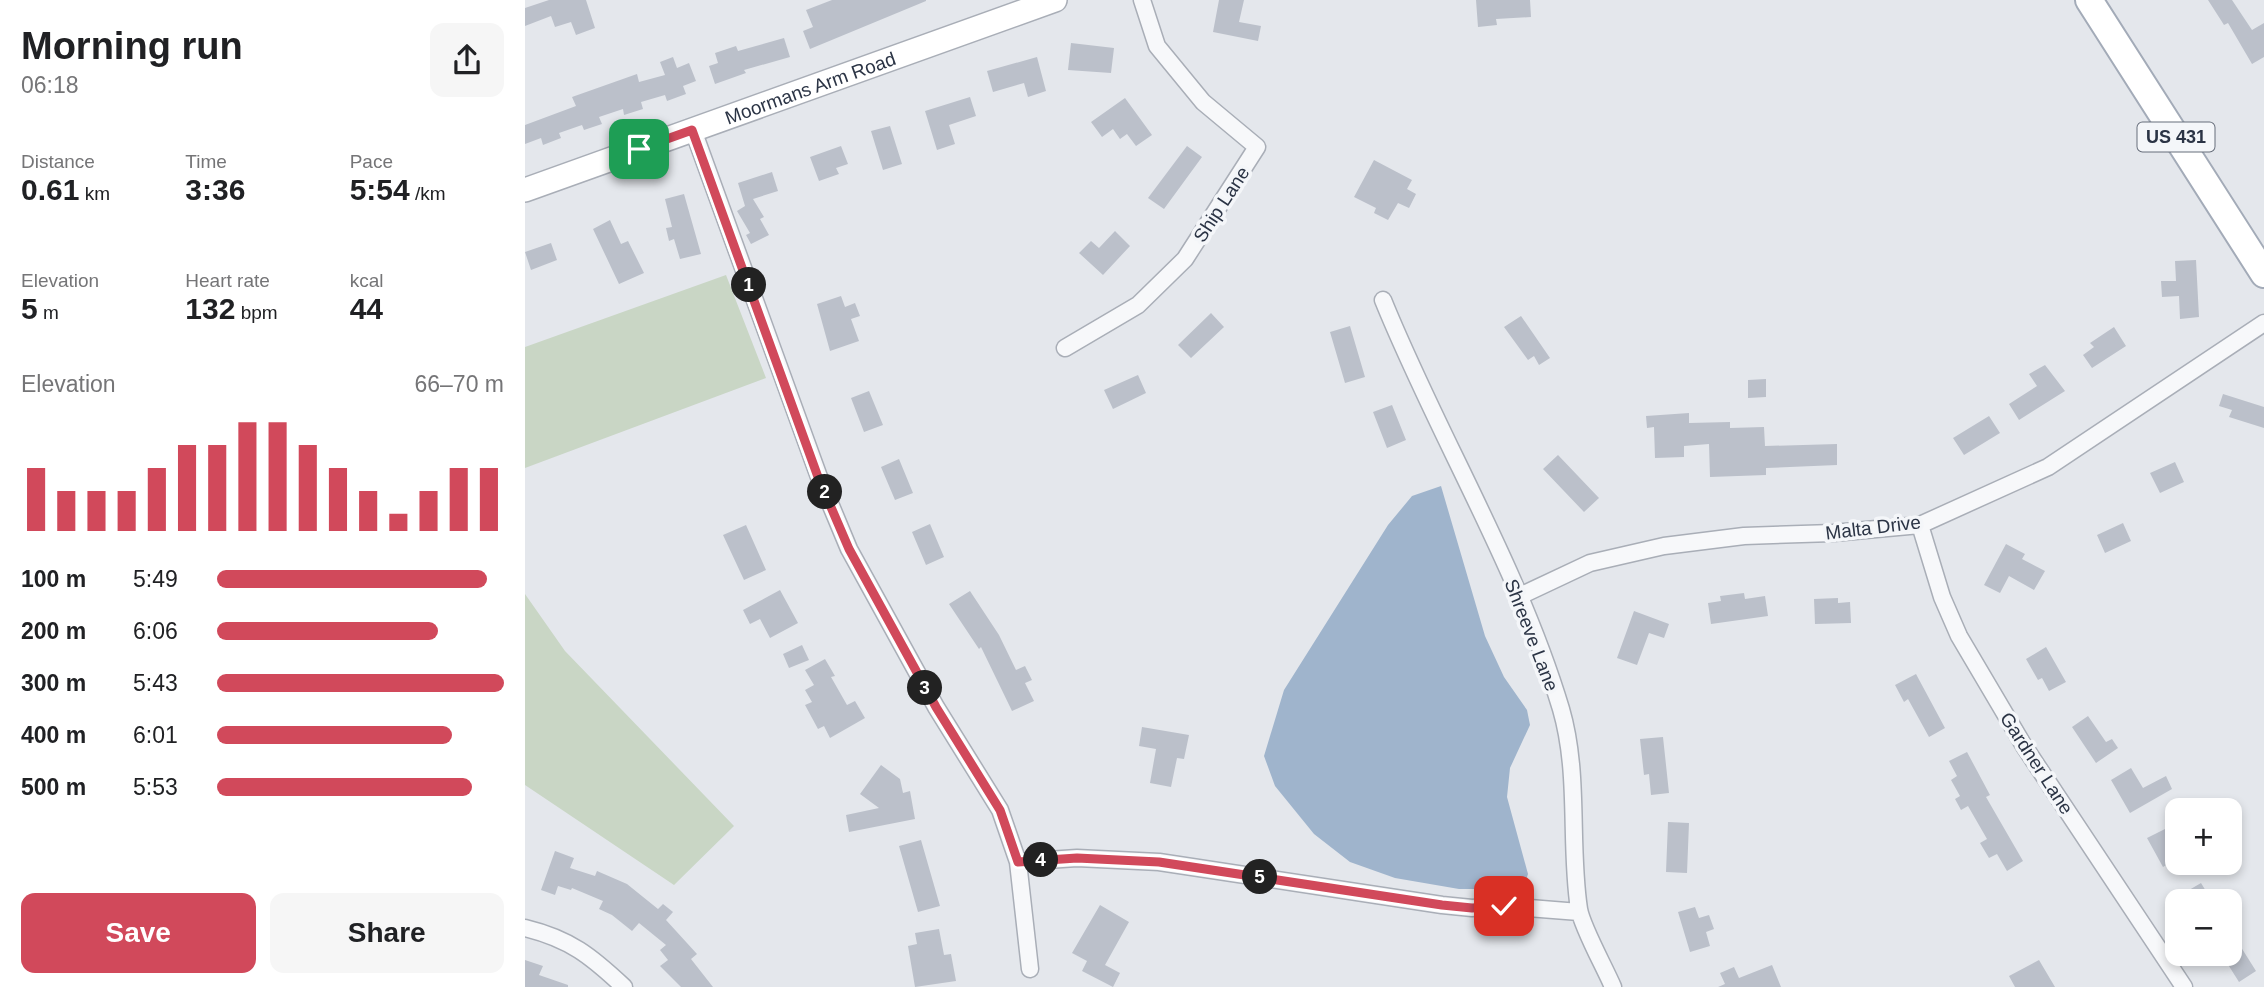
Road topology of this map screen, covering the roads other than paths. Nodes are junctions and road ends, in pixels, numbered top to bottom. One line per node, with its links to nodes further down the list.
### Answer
1 (1055, 0): 4 (street, Moormans Arm Road)
2 (1142, 0): 9 (street, Ship Lane)
3 (2089, 0): 6 (main road, US 431)
4 (692, 130): 5 (street, Moormans Arm Road); 12 (street)
5 (525, 190)
6 (2264, 274)
7 (1383, 300): 11 (street, Shreeve Lane)
8 (2264, 323): 10 (street, Malta Drive)
9 (1065, 348)
10 (1920, 524): 11 (street, Malta Drive); 18 (street, Gardner Lane)
11 (1520, 596): 13 (street, Shreeve Lane)
12 (1018, 862): 13 (street); 15 (street)
13 (1579, 912): 17 (street, Shreeve Lane)
14 (525, 928): 16 (street)
15 (1030, 969)
16 (624, 987)
17 (1613, 987)
18 (2184, 987)

